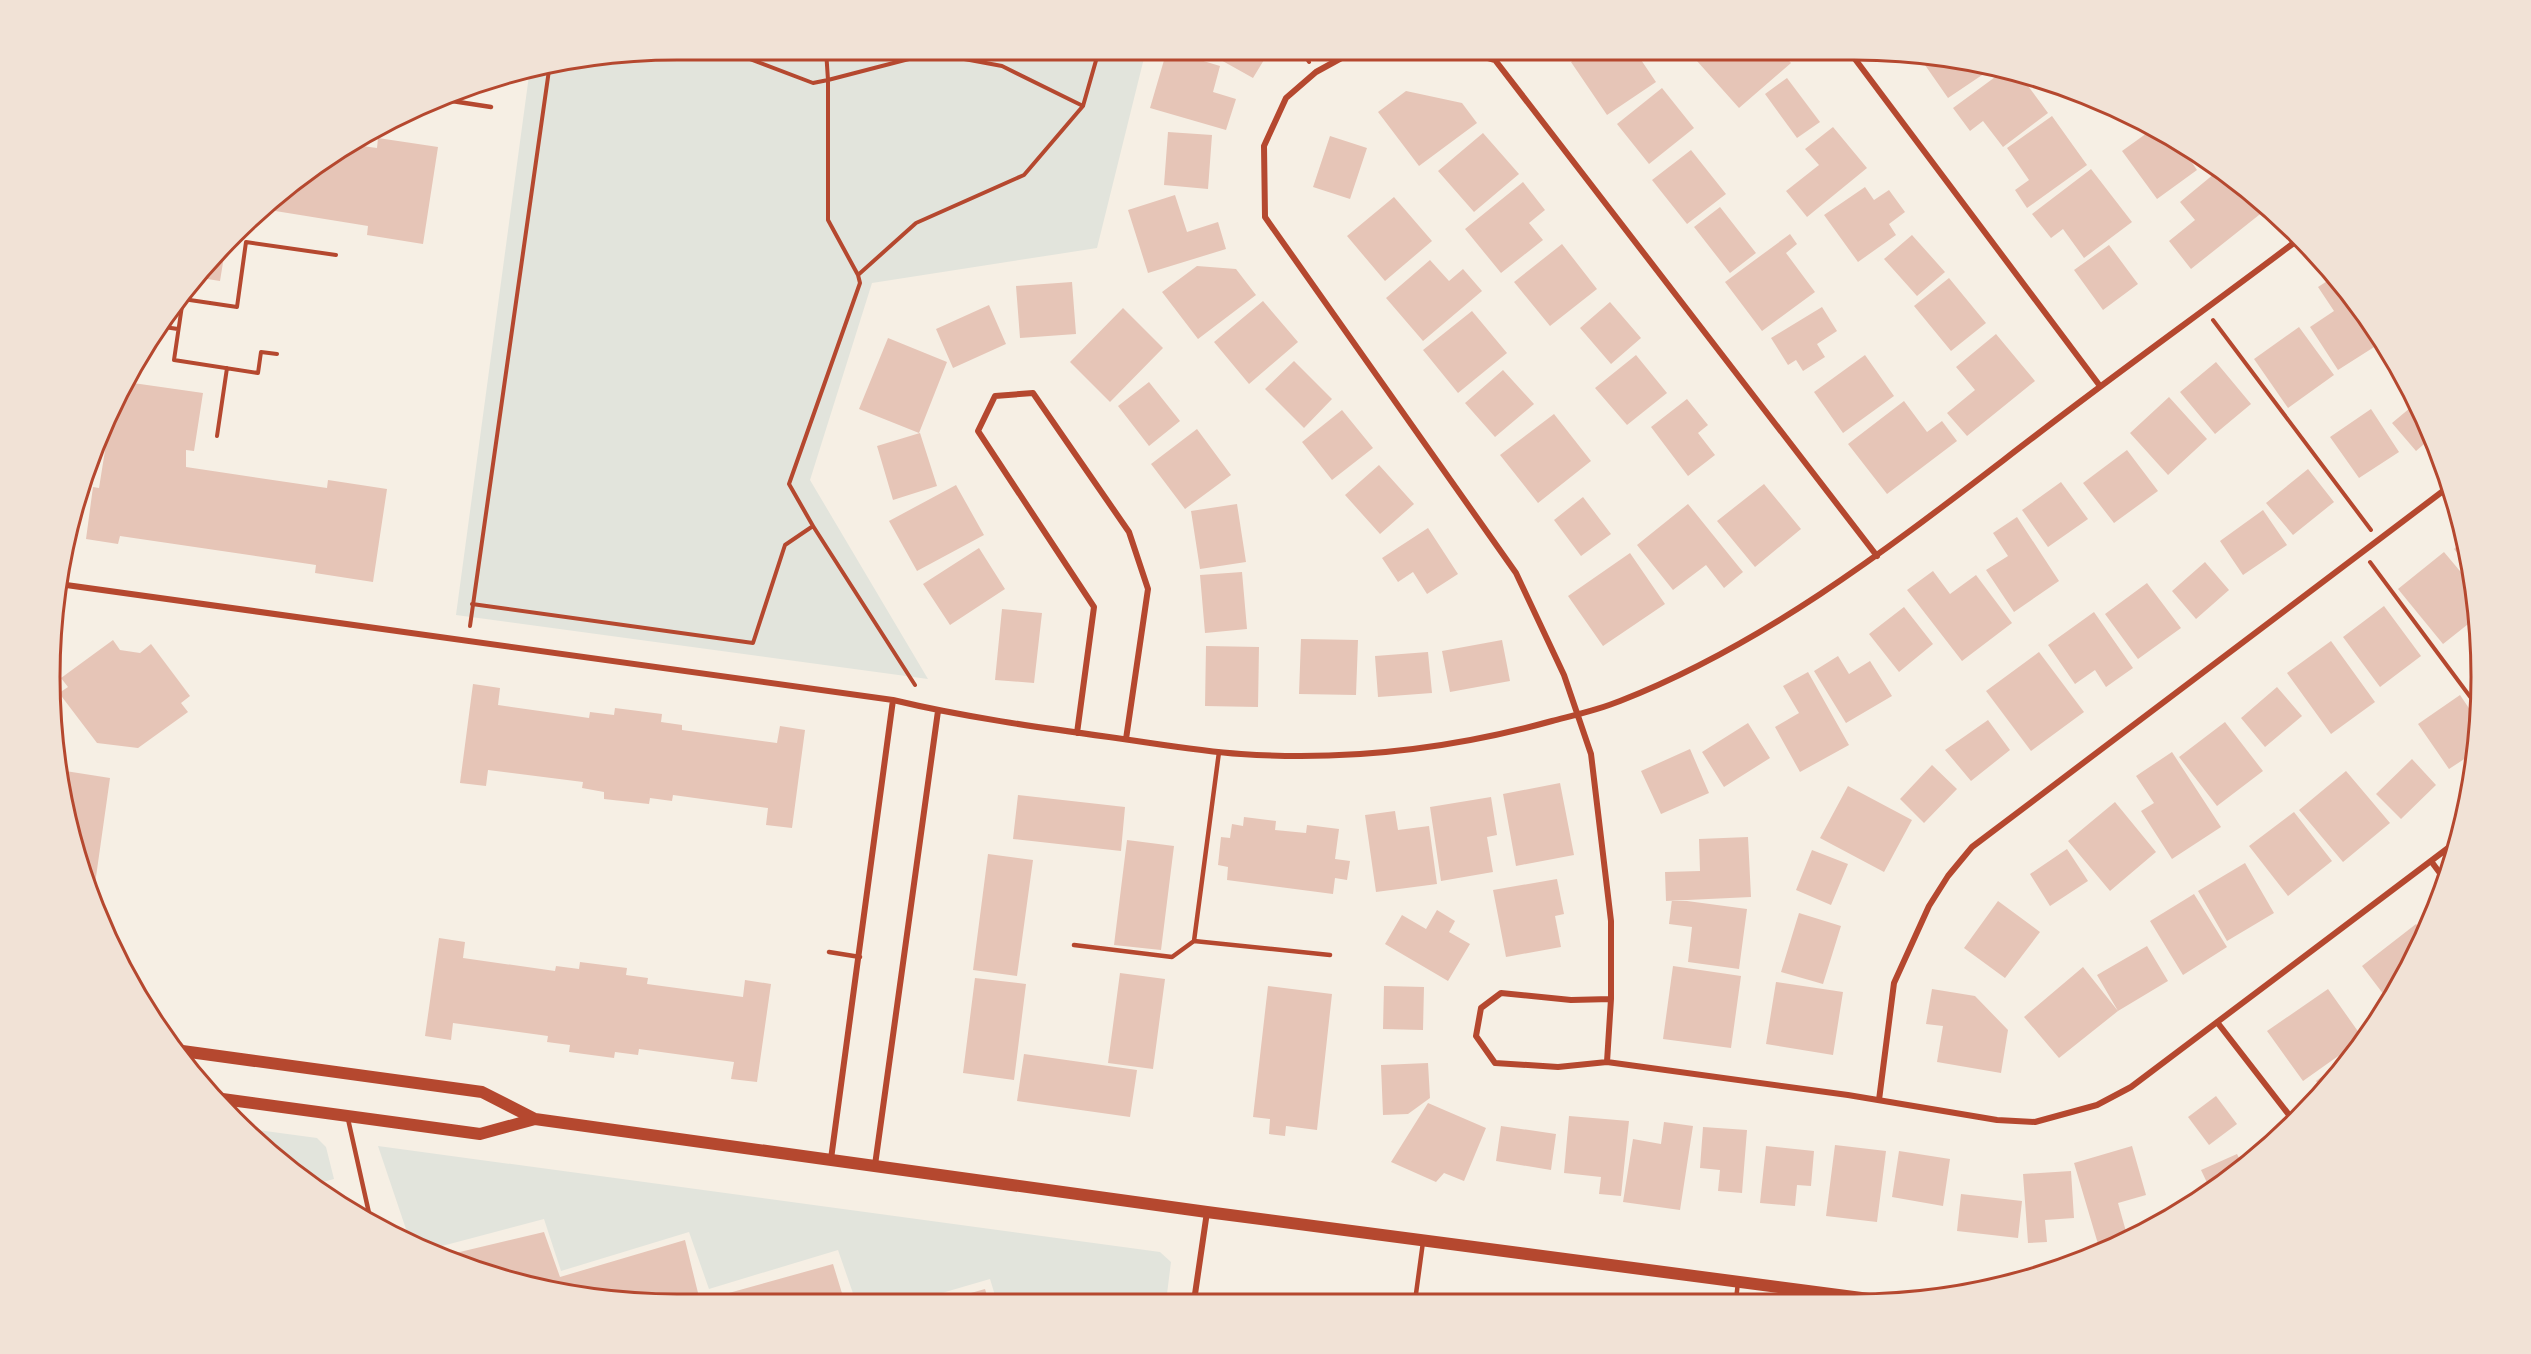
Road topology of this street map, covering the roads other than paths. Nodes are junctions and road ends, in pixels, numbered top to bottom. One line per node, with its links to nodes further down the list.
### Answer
1 (1338, 60): 13 (street)
2 (1495, 60): 9 (street)
3 (1856, 60): 7 (street)
4 (456, 102): 5 (lane)
5 (491, 107)
6 (2293, 244): 7 (street)
7 (2100, 386): 9 (street)
8 (2442, 492): 30 (street)
9 (1877, 556): 13 (street)
10 (67, 585): 11 (street)
11 (893, 700): 12 (street); 24 (street)
12 (938, 711): 14 (street); 35 (street)
13 (1578, 714): 16 (street); 25 (street)
14 (1077, 733): 15 (street); 15 (street)
15 (1126, 739): 16 (street)
16 (1219, 752): 20 (lane)
17 (2446, 850): 18 (street)
18 (2432, 861): 19 (street); 26 (street)
19 (2439, 871)
20 (1194, 941): 21 (lane); 23 (lane)
21 (1074, 945)
22 (829, 952): 24 (lane)
23 (1330, 955)
24 (860, 957): 34 (street)
25 (1611, 999): 28 (street); 28 (street)
26 (2217, 1022): 30 (street); 31 (street)
27 (187, 1052): 33 (main road)
28 (1607, 1062): 30 (street)
29 (228, 1100): 32 (main road)
30 (1879, 1100)
31 (2289, 1114)
32 (347, 1116): 33 (main road); 36 (lane)
33 (534, 1119): 34 (main road)
34 (831, 1159): 35 (main road)
35 (875, 1165): 37 (main road)
36 (369, 1211)
37 (1207, 1212): 38 (main road); 40 (street)
38 (1423, 1240): 39 (main road); 41 (lane)
39 (1738, 1282): 42 (lane); 43 (main road)
40 (1195, 1294)
41 (1416, 1294)
42 (1737, 1294)
43 (1830, 1294)

